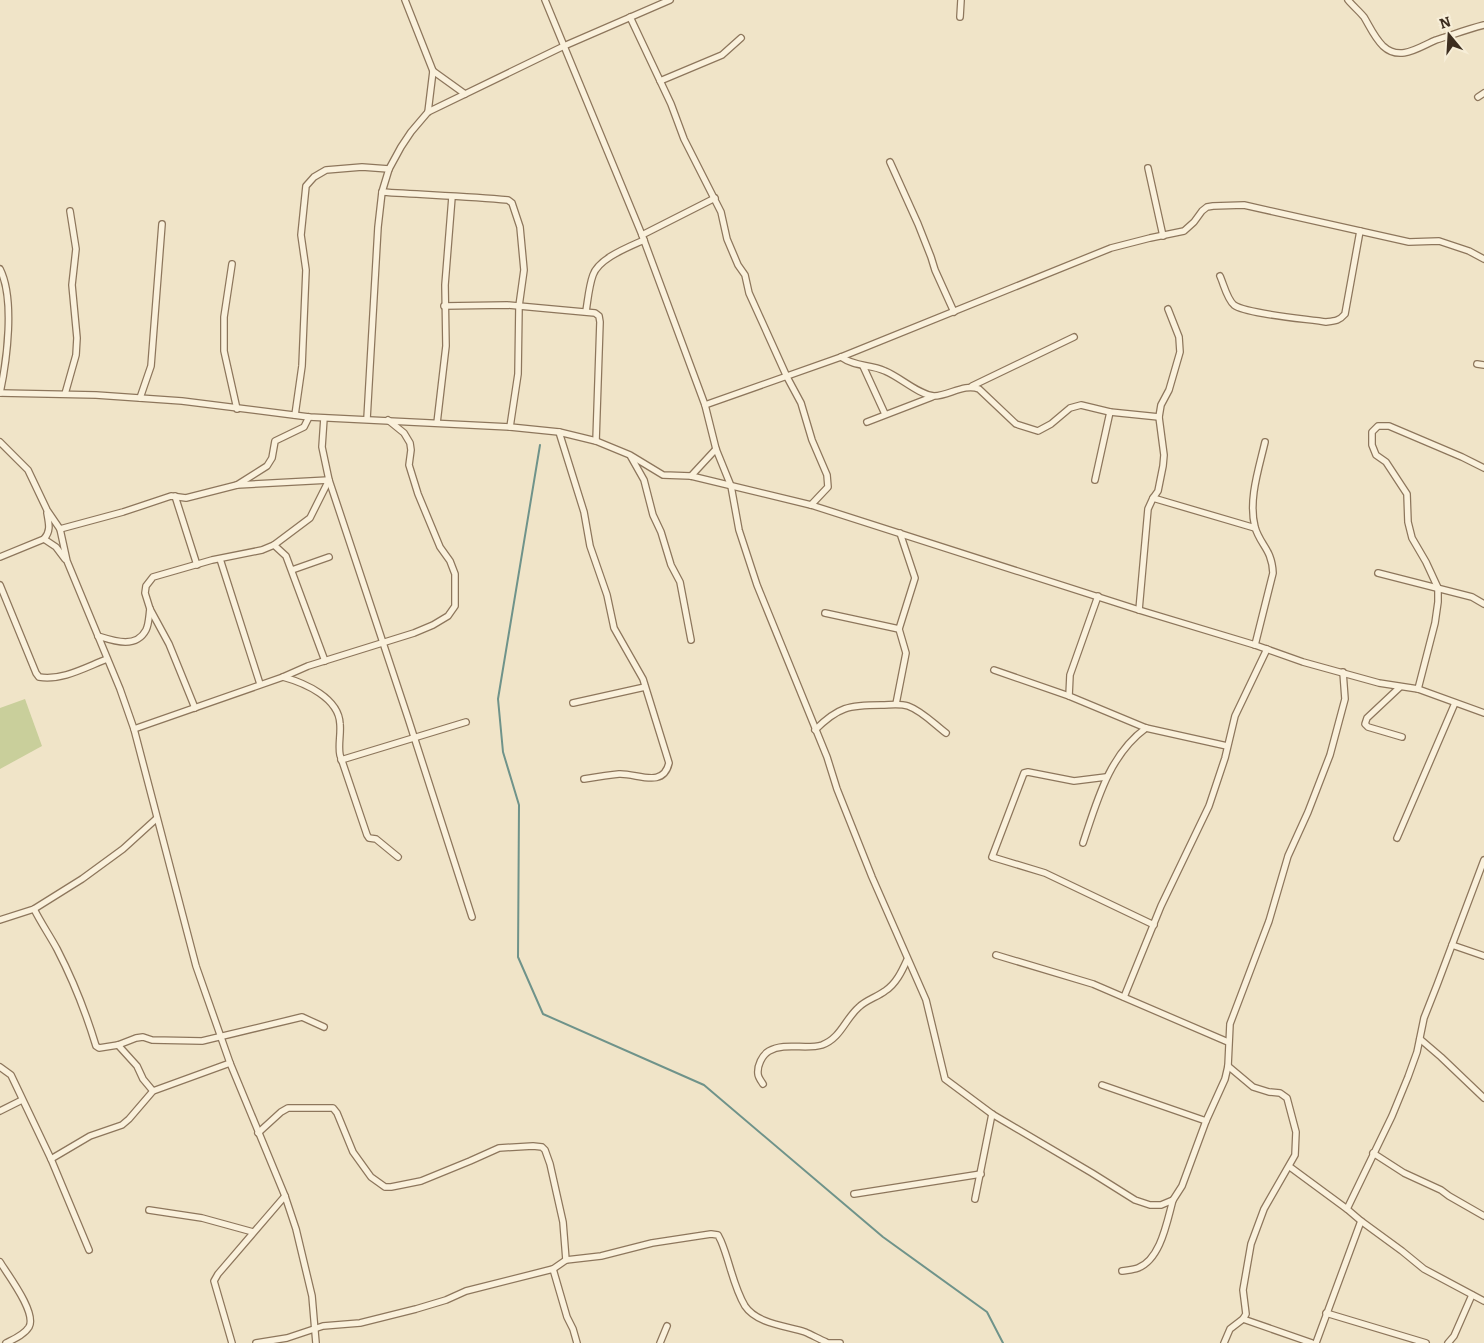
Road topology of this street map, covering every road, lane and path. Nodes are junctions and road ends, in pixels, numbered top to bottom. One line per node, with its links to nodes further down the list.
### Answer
1 (405, 0): 11 (street)
2 (545, 0): 10 (street)
3 (670, 0): 6 (street)
4 (961, 0): 7 (street)
5 (1348, 0): 8 (street)
6 (630, 17): 10 (street); 12 (street)
7 (960, 17)
8 (1484, 25)
9 (741, 38): 12 (street)
10 (564, 46): 14 (street); 27 (street)
11 (433, 71): 14 (street); 16 (street)
12 (660, 81): 22 (street)
13 (1484, 93): 15 (street)
14 (465, 94): 16 (street)
15 (1478, 96)
16 (428, 112): 19 (street)
17 (890, 162): 36 (street)
18 (1148, 168): 26 (street)
19 (389, 169): 20 (street); 50 (street)
20 (382, 192): 21 (street); 54 (street)
21 (452, 197): 32 (street); 33 (street)
22 (714, 198): 27 (street); 40 (street)
23 (70, 211): 43 (street)
24 (162, 224): 45 (street)
25 (1360, 231): 26 (street); 28 (street); 31 (street)
26 (1163, 236): 36 (street)
27 (643, 238): 35 (street); 46 (street)
28 (1484, 259)
29 (232, 264): 47 (street)
30 (0, 269): 42 (street)
31 (1220, 276)
32 (444, 306): 33 (street); 57 (street)
33 (519, 306): 35 (street); 58 (street)
34 (1168, 309): 52 (street)
35 (586, 311): 60 (street)
36 (954, 312): 38 (street)
37 (1074, 337): 41 (street)
38 (841, 357): 39 (street); 40 (street)
39 (863, 366): 44 (street); 49 (street)
40 (787, 377): 46 (street); 73 (street)
41 (972, 386): 44 (street); 48 (street)
42 (0, 393): 43 (street)
43 (65, 394): 45 (street)
44 (936, 396): 49 (street)
45 (140, 398): 47 (street)
46 (705, 405): 63 (street)
47 (237, 409): 50 (street)
48 (1110, 412): 52 (street); 68 (street)
49 (885, 414): 56 (street)
50 (295, 415): 51 (street)
51 (309, 417): 53 (street); 69 (street)
52 (1159, 417): 72 (street)
53 (324, 418): 54 (street); 67 (street)
54 (367, 419): 55 (street)
55 (388, 420): 57 (street); 97 (street)
56 (866, 422)
57 (437, 423): 58 (street)
58 (510, 427): 59 (street)
59 (559, 432): 60 (street); 106 (street)
60 (596, 441): 64 (street)
61 (0, 442): 74 (street)
62 (1264, 442): 75 (street)
63 (716, 449): 66 (street); 70 (street)
64 (630, 455): 66 (street); 96 (street)
65 (1484, 468): 88 (street)
66 (691, 476): 70 (street)
67 (329, 480): 69 (street); 79 (street); 97 (street)
68 (1095, 480)
69 (237, 485): 71 (street)
70 (731, 486): 73 (street); 118 (street)
71 (175, 496): 76 (street); 84 (street)
72 (1153, 498): 75 (street); 92 (street)
73 (811, 505): 77 (street)
74 (46, 510): 76 (street); 78 (street)
75 (1255, 528): 98 (street)
76 (60, 529): 83 (street)
77 (900, 533): 89 (street); 94 (street)
78 (44, 539): 80 (street); 83 (street)
79 (274, 545): 82 (street); 85 (street)
80 (0, 557)
81 (329, 557): 85 (street)
82 (220, 559): 84 (street); 105 (street)
83 (67, 561): 95 (street)
84 (197, 565): 91 (street)
85 (292, 570): 101 (street)
86 (1378, 573): 88 (street)
87 (0, 585): 100 (street)
88 (1438, 588): 90 (street); 108 (street)
89 (1098, 596): 92 (street); 109 (street)
90 (1484, 604)
91 (150, 610): 95 (street); 113 (street)
92 (1139, 610): 98 (street)
93 (825, 613): 94 (street)
94 (899, 629): 112 (street)
95 (98, 636): 100 (street)
96 (691, 640)
97 (383, 644): 101 (street); 120 (street)
98 (1255, 645): 99 (street)
99 (1267, 649): 103 (street); 122 (street)
100 (107, 659): 117 (street)
101 (325, 661): 104 (street)
102 (994, 670): 109 (street)
103 (1343, 672): 107 (street); 144 (street)
104 (283, 677): 105 (street); 123 (street)
105 (260, 684): 113 (street)
106 (645, 687): 111 (street); 125 (street)
107 (1400, 687): 108 (street); 121 (street)
108 (1418, 689): 110 (street)
109 (1069, 696): 116 (street)
110 (1455, 702): 114 (street); 127 (street)
111 (573, 703)
112 (896, 704): 118 (street); 119 (street)
113 (195, 708): 117 (street)
114 (1484, 713)
115 (466, 722): 120 (street)
116 (1146, 728): 122 (street); 124 (street)
117 (134, 729): 126 (street)
118 (815, 730): 139 (street)
119 (946, 733)
120 (414, 737): 123 (street); 133 (street)
121 (1402, 737)
122 (1227, 746): 135 (street)
123 (342, 760): 129 (street)
124 (1106, 777): 128 (street); 135 (street)
125 (584, 779)
126 (156, 819): 132 (street); 142 (street)
127 (1397, 838)
128 (1083, 843)
129 (398, 856)
130 (1484, 860): 131 (street)
131 (1481, 877): 136 (street)
132 (34, 909): 134 (street); 145 (street)
133 (472, 917)
134 (0, 920)
135 (1154, 925): 140 (street)
136 (1452, 945): 138 (street); 143 (street)
137 (996, 955): 140 (street)
138 (1484, 956)
139 (907, 960): 149 (street); 155 (street)
140 (1124, 997): 144 (street)
141 (324, 1027): 142 (street)
142 (220, 1037): 145 (street); 146 (street)
143 (1420, 1039): 152 (street); 158 (street)
144 (1228, 1042): 147 (street)
145 (118, 1045): 151 (street)
146 (230, 1062): 151 (street); 157 (street)
147 (1228, 1066): 156 (street); 160 (street)
148 (0, 1067): 153 (street)
149 (763, 1084)
150 (1102, 1085): 156 (street)
151 (152, 1091): 159 (street)
152 (1484, 1098)
153 (22, 1100): 154 (street); 159 (street)
154 (0, 1111)
155 (992, 1114): 161 (street); 165 (street)
156 (1206, 1121): 165 (street)
157 (258, 1133): 163 (street); 172 (street)
158 (1373, 1153): 166 (street); 168 (street)
159 (51, 1159): 171 (street)
160 (1290, 1167): 166 (street); 179 (street)
161 (981, 1174): 162 (street); 164 (street)
162 (854, 1194)
163 (285, 1196): 170 (street); 181 (street)
164 (975, 1199)
165 (1173, 1200): 175 (street)
166 (1347, 1208): 169 (street)
167 (149, 1210): 170 (street)
168 (1484, 1216)
169 (1361, 1221): 176 (street); 178 (street)
170 (254, 1232): 183 (street)
171 (89, 1250)
172 (566, 1260): 174 (street); 188 (street)
173 (0, 1262): 182 (street)
174 (553, 1269): 181 (street); 186 (street)
175 (1122, 1271)
176 (1472, 1295): 177 (street); 194 (street)
177 (1484, 1301)
178 (1326, 1313): 192 (street); 193 (street)
179 (1243, 1319): 190 (street); 191 (street)
180 (667, 1326): 187 (street)
181 (316, 1329): 184 (street); 185 (street)
182 (6, 1343)
183 (232, 1343)
184 (256, 1343)
185 (316, 1343)
186 (577, 1343)
187 (660, 1343)
188 (826, 1343): 189 (street)
189 (840, 1343)
190 (1224, 1343)
191 (1312, 1343)
192 (1316, 1343)
193 (1426, 1343)
194 (1448, 1343)

